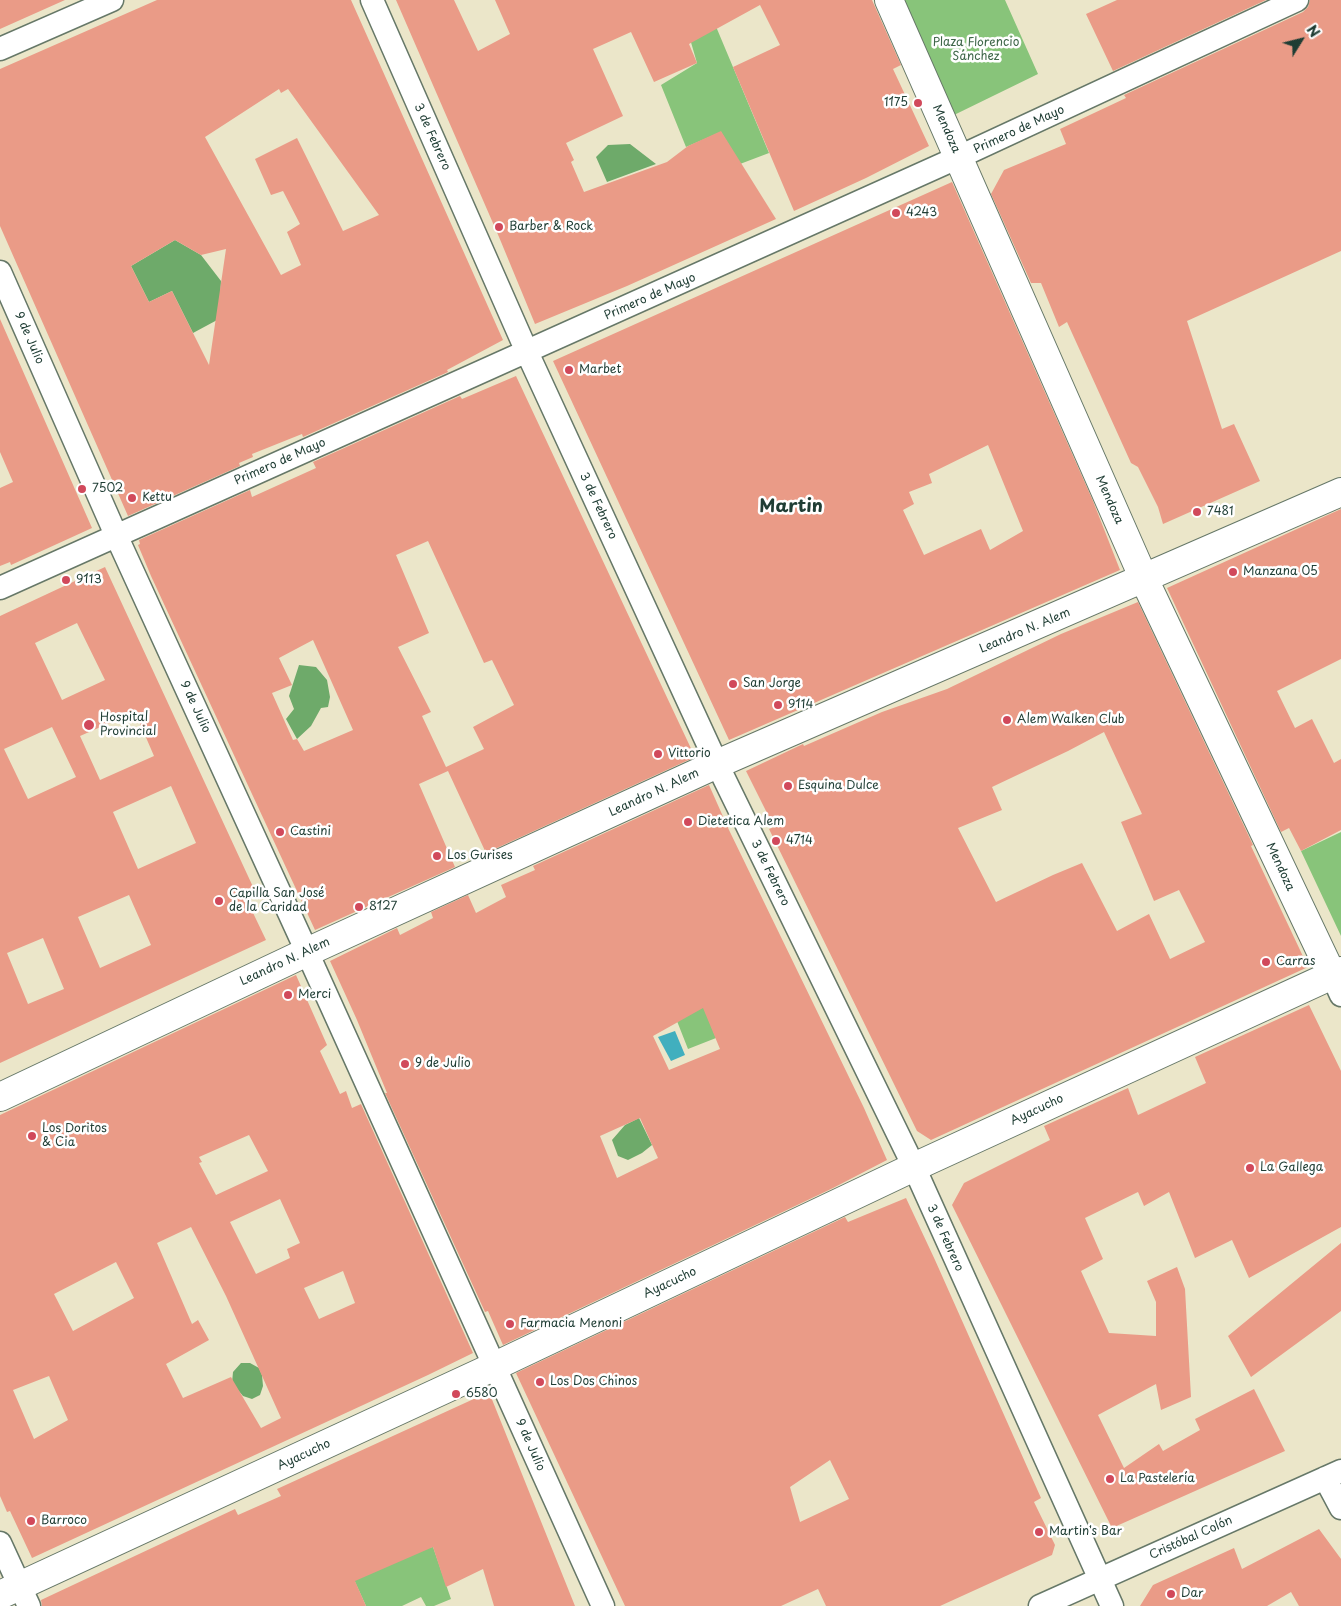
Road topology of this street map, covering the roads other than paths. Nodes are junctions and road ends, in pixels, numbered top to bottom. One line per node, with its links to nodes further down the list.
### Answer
1 (112, 0): 5 (street)
2 (372, 0): 8 (street, 3 de Febrero)
3 (890, 0): 6 (main road, Mendoza)
4 (1297, 0): 6 (street, Primero de Mayo)
5 (0, 49)
6 (959, 157): 8 (street, Primero de Mayo); 11 (main road, Mendoza)
7 (0, 272): 10 (street, 9 de Julio)
8 (527, 352): 10 (street, Primero de Mayo); 13 (street, 3 de Febrero)
9 (1341, 492): 11 (main road, Leandro N. Alem)
10 (116, 534): 12 (street, Primero de Mayo); 14 (street, 9 de Julio)
11 (1144, 579): 13 (main road, Leandro N. Alem); 15 (main road, Mendoza)
12 (0, 588)
13 (717, 764): 14 (main road, Leandro N. Alem); 17 (street, 3 de Febrero)
14 (308, 952): 16 (main road, Leandro N. Alem); 18 (street, 9 de Julio)
15 (1338, 980): 17 (main road, Ayacucho)
16 (0, 1097)
17 (914, 1167): 18 (main road, Ayacucho); 22 (street, 3 de Febrero)
18 (495, 1366): 23 (main road, Ayacucho); 24 (street, 9 de Julio)
19 (1333, 1474): 20 (street); 22 (street, Cristóbal Colón)
20 (1341, 1508)
21 (0, 1543): 23 (street)
22 (1100, 1579): 25 (street, Cristóbal Colón); 26 (street, 3 de Febrero)
23 (16, 1596)
24 (603, 1606)
25 (1040, 1606)
26 (1112, 1606)

